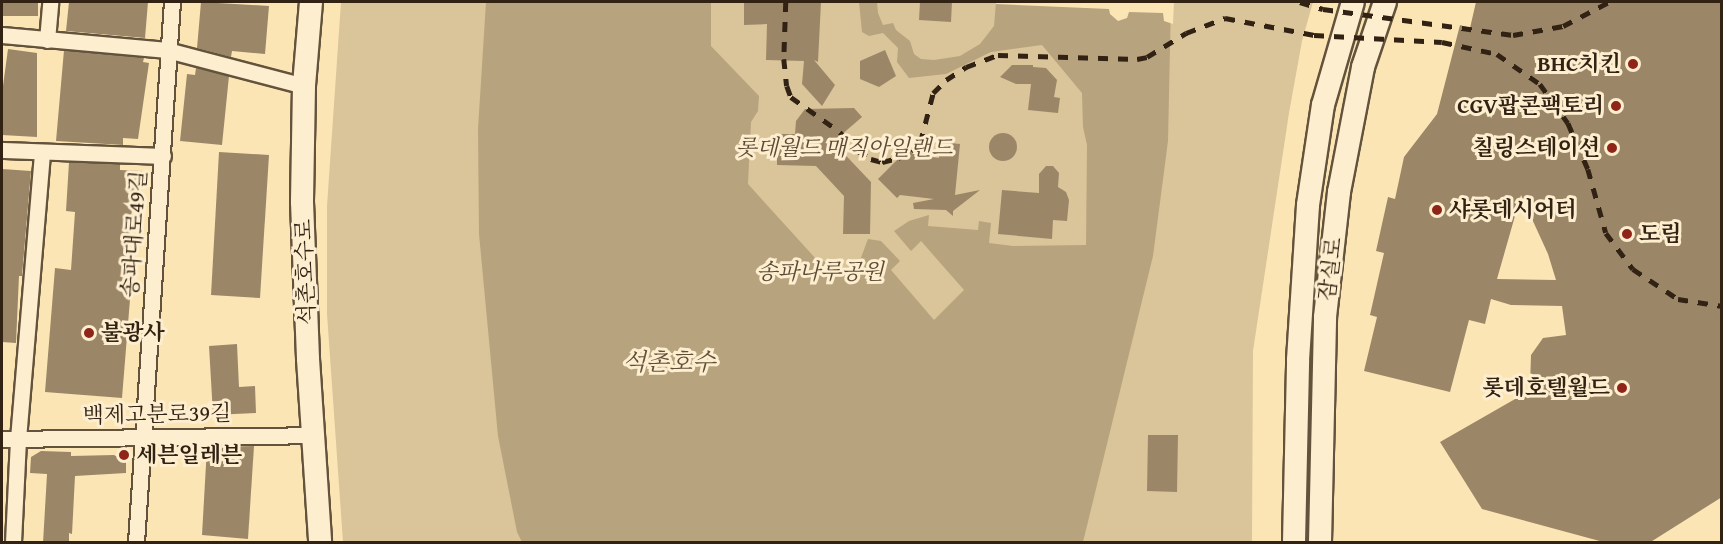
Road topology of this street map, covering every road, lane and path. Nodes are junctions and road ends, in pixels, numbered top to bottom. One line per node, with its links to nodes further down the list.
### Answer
1 (50, 2): 7 (street)
2 (172, 2): 8 (street, 송파대로49길)
3 (311, 2): 9 (street, 석촌호수로)
4 (1353, 2): 20 (street, 잠실로)
5 (1385, 2): 21 (street, 잠실로)
6 (2, 35): 7 (street)
7 (46, 40): 8 (street)
8 (168, 50): 9 (street); 12 (street, 송파대로49길)
9 (304, 86): 13 (street, 석촌호수로)
10 (2, 150): 11 (street)
11 (42, 152): 12 (street); 16 (street)
12 (163, 156): 14 (street, 송파대로49길)
13 (312, 435): 14 (street, 백제고분로39길); 19 (street, 석촌호수로)
14 (143, 436): 16 (street, 백제고분로39길); 18 (street, 송파대로49길)
15 (2, 439): 16 (street, 백제고분로39길)
16 (18, 439): 17 (street)
17 (13, 543)
18 (136, 543)
19 (320, 543)
20 (1293, 543)
21 (1320, 543)

